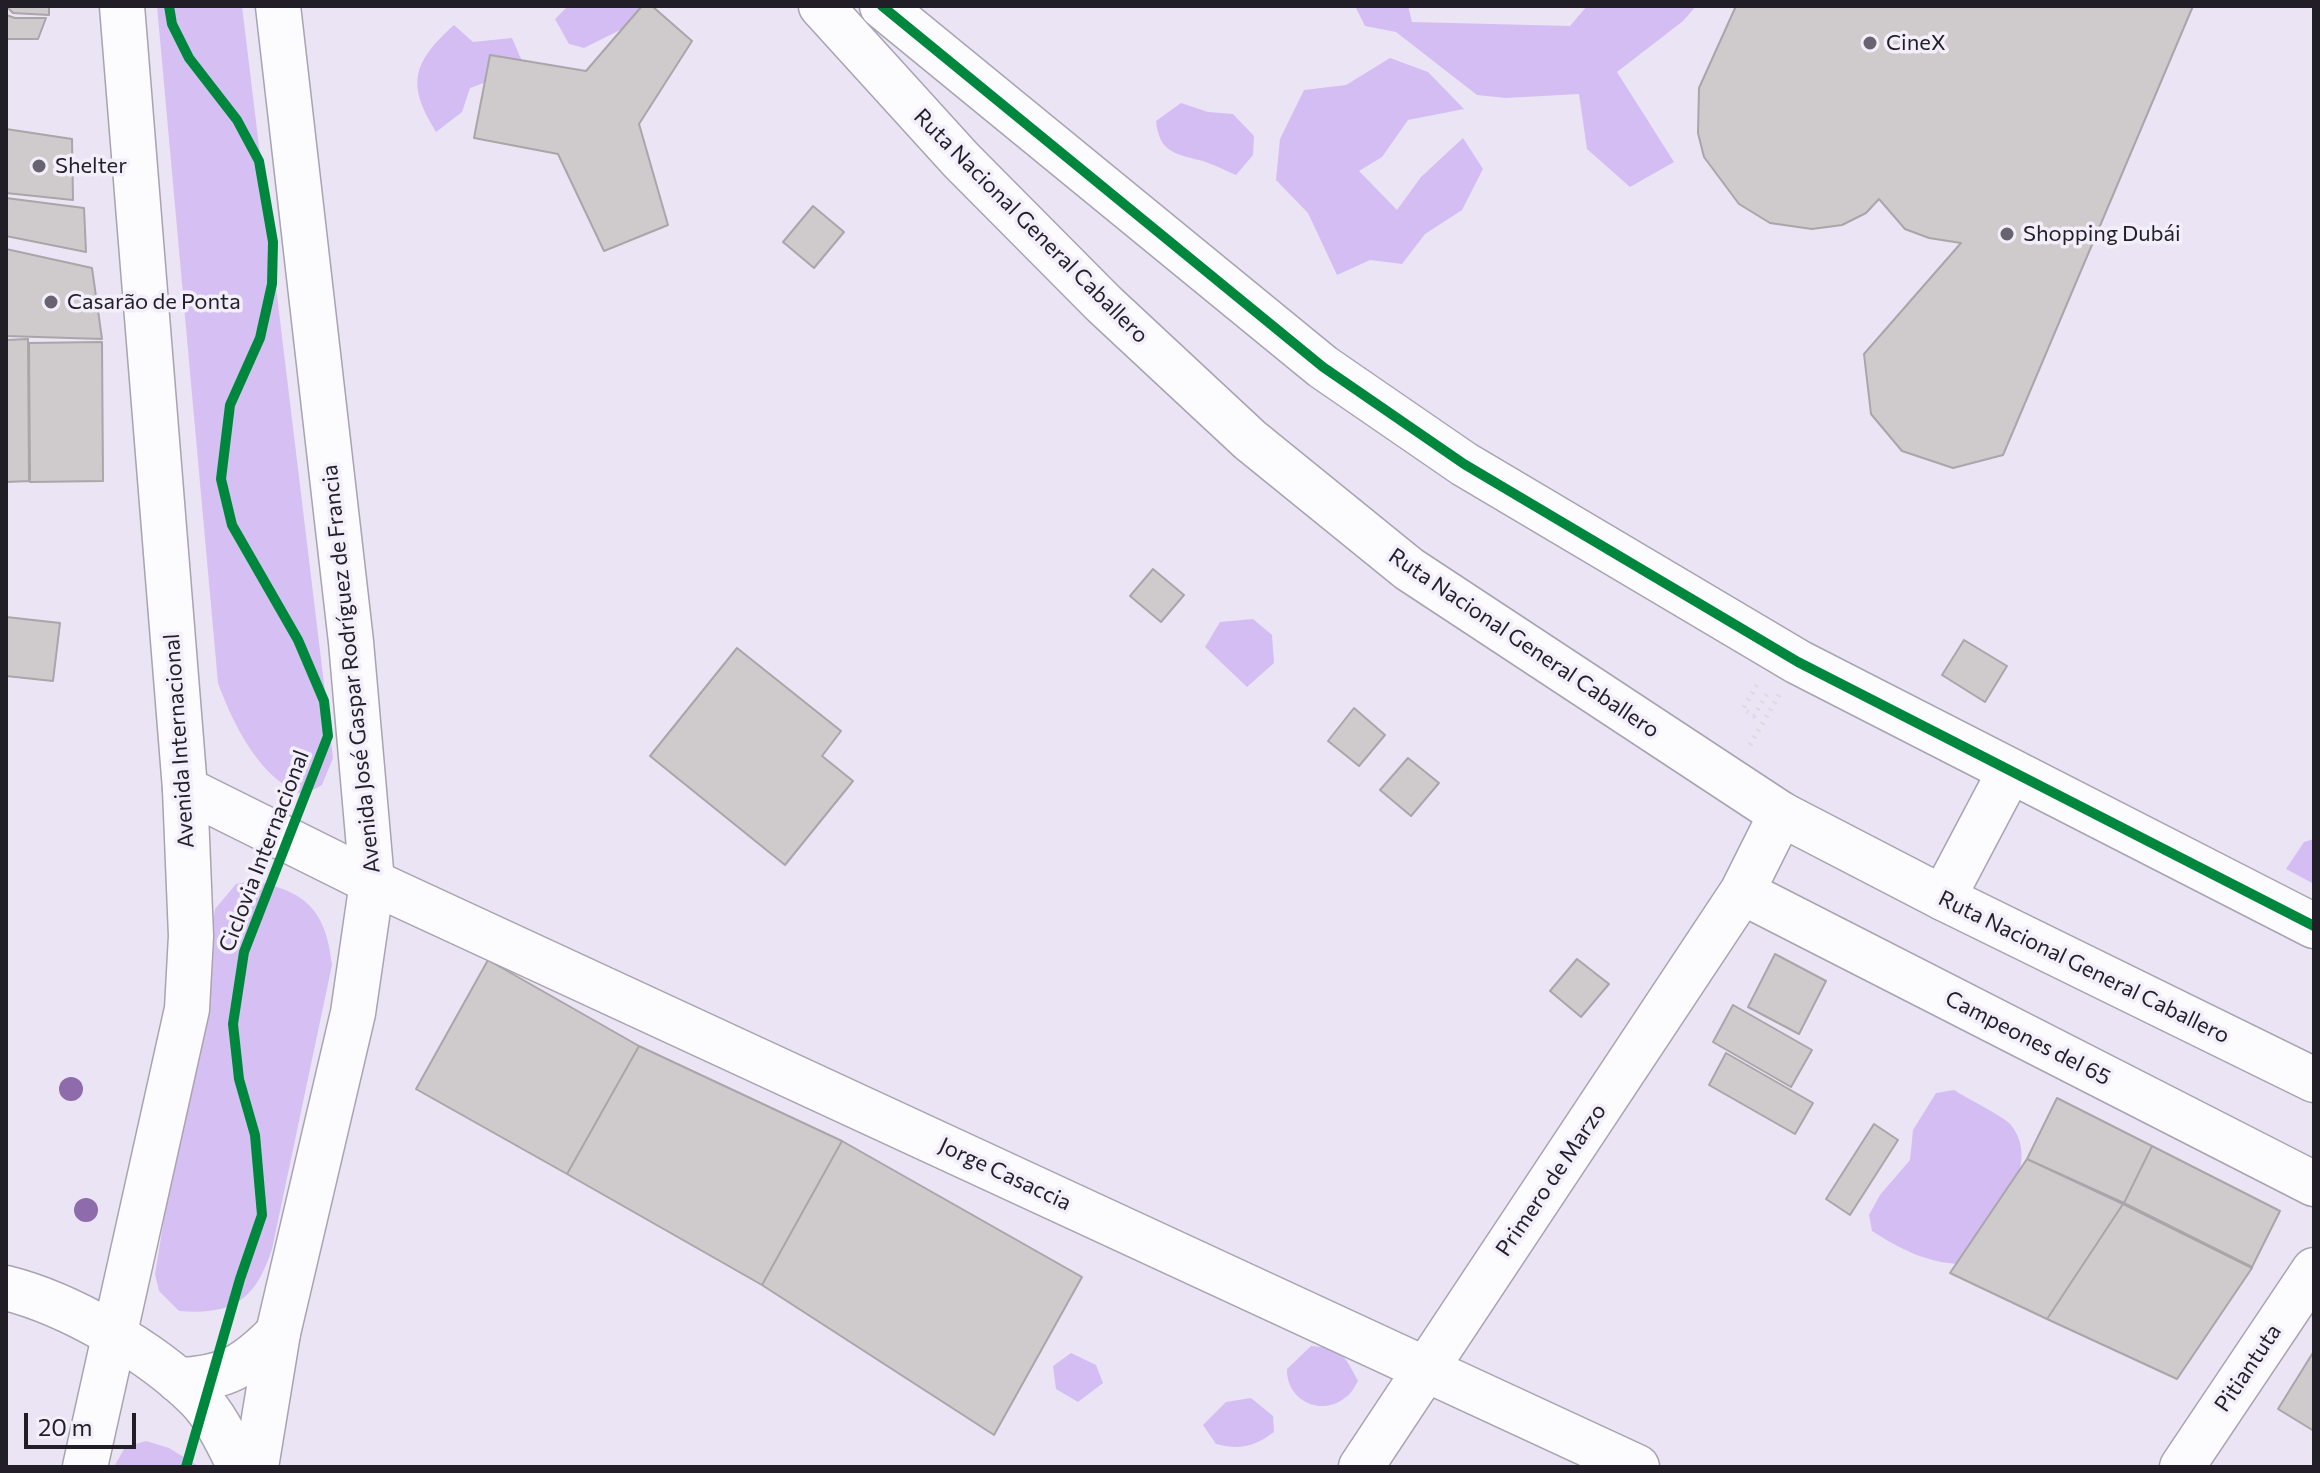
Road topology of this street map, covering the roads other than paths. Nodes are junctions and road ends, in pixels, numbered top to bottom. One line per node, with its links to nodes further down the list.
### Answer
1 (122, 6): 6 (main road, Avenida Internacional)
2 (278, 6): 8 (main road, Avenida José Gaspar Rodríguez de Francia)
3 (821, 6): 7 (main road, Ruta Nacional General Caballero)
4 (882, 6): 5 (main road)
5 (2010, 771): 10 (main road); 11 (main road)
6 (185, 789): 8 (main road, Jorge Casaccia); 17 (main road, Avenida Internacional)
7 (1781, 814): 9 (main road, Primero de Marzo); 10 (main road, Ruta Nacional General Caballero)
8 (372, 882): 16 (main road, Avenida José Gaspar Rodríguez de Francia); 18 (main road, Jorge Casaccia)
9 (1742, 892): 13 (main road, Campeones del 65); 18 (main road, Primero de Marzo)
10 (1943, 898): 12 (main road, Ruta Nacional General Caballero)
11 (2314, 926)
12 (2314, 1080)
13 (2314, 1184)
14 (2314, 1270): 25 (main road, Pitiantuta)
15 (6, 1288): 17 (main road)
16 (278, 1333): 19 (main road); 22 (main road, Avenida José Gaspar Rodríguez de Francia)
17 (116, 1337): 19 (main road); 20 (main road, Avenida Internacional)
18 (1426, 1368): 23 (main road, Primero de Marzo); 24 (main road, Jorge Casaccia)
19 (178, 1380): 21 (main road)
20 (85, 1467)
21 (240, 1467)
22 (256, 1467)
23 (1361, 1467)
24 (1637, 1467)
25 (2182, 1467)

